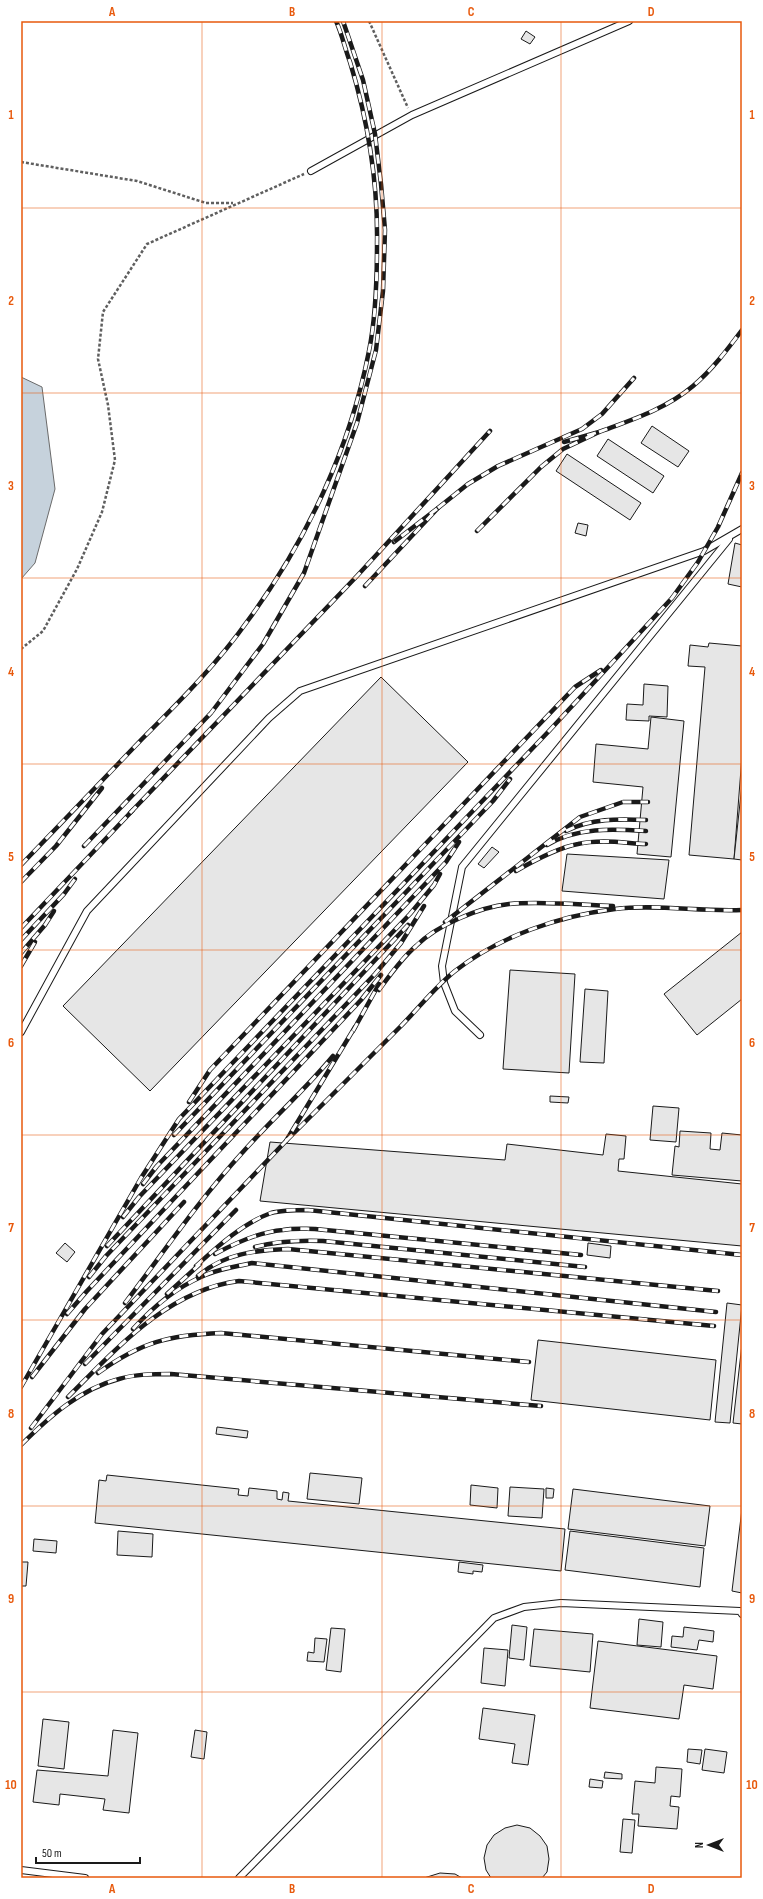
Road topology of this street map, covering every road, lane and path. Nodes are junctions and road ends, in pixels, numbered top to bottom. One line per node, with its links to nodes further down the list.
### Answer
1 (369, 21): 3 (path)
2 (629, 21): 3 (lane)
3 (412, 115): 5 (lane)
4 (21, 162): 6 (path)
5 (312, 171): 6 (path)
6 (235, 203): 9 (path)
7 (742, 529): 8 (lane)
8 (732, 535): 10 (lane); 11 (lane)
9 (21, 649)
10 (21, 1032)
11 (480, 1034)
12 (742, 1614): 15 (lane)
13 (21, 1870): 14 (lane)
14 (85, 1878)
15 (238, 1878)

